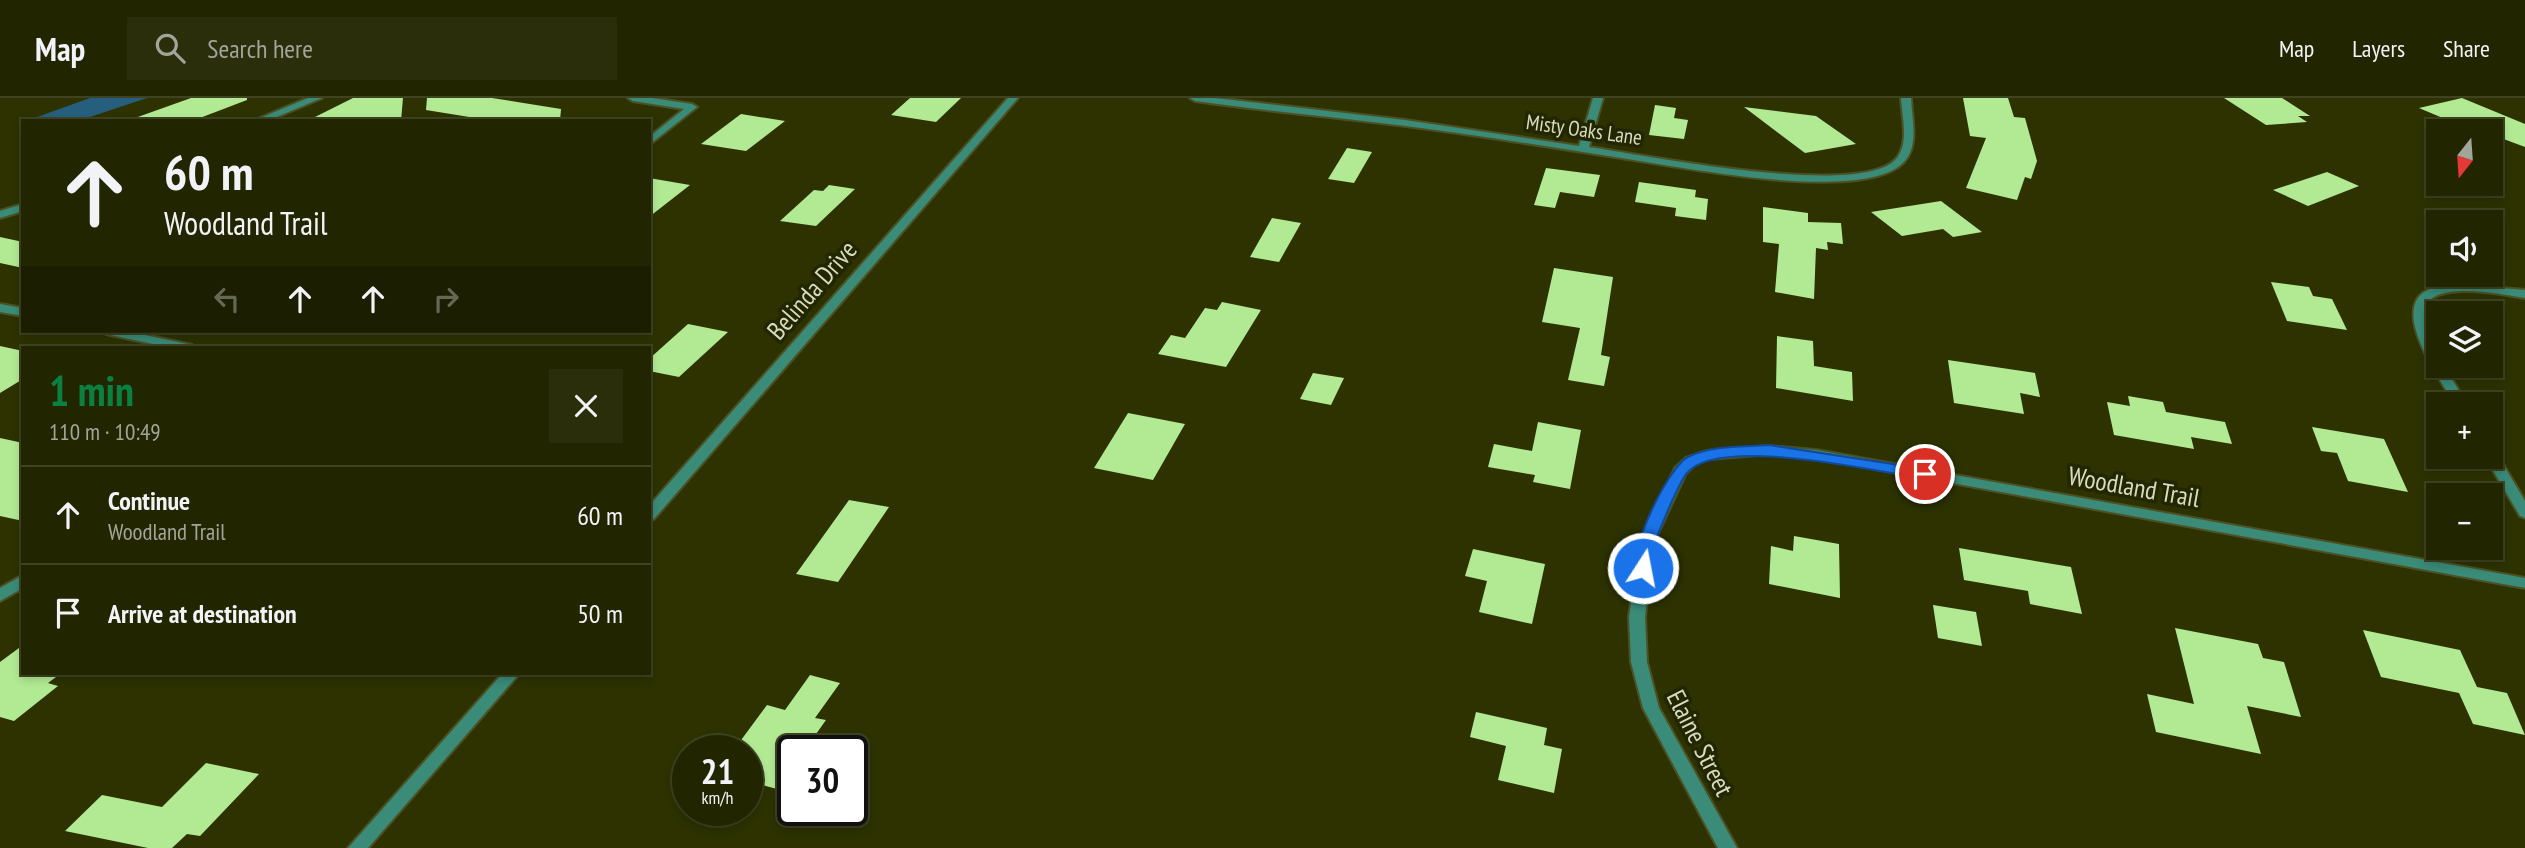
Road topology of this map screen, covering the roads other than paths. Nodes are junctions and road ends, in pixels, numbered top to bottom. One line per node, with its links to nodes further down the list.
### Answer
1 (317, 98): 7 (street)
2 (633, 98): 8 (street)
3 (1013, 98): 21 (street, Belinda Drive)
4 (1195, 98): 9 (street, Misty Oaks Lane)
5 (1598, 98): 9 (street)
6 (1906, 98): 9 (street, Misty Oaks Lane)
7 (263, 119)
8 (651, 140)
9 (1583, 149)
10 (21, 208): 11 (street)
11 (0, 215)
12 (2525, 294): 16 (street)
13 (0, 308): 14 (street)
14 (21, 312)
15 (119, 333): 17 (street)
16 (2426, 345)
17 (179, 346)
18 (1734, 453): 23 (street, Woodland Trail); 27 (street, Elaine Street)
19 (2499, 469): 20 (street)
20 (2525, 513)
21 (651, 514)
22 (13, 582): 24 (street)
23 (2525, 583)
24 (0, 596)
25 (510, 675): 26 (street)
26 (357, 848)
27 (1728, 848)

